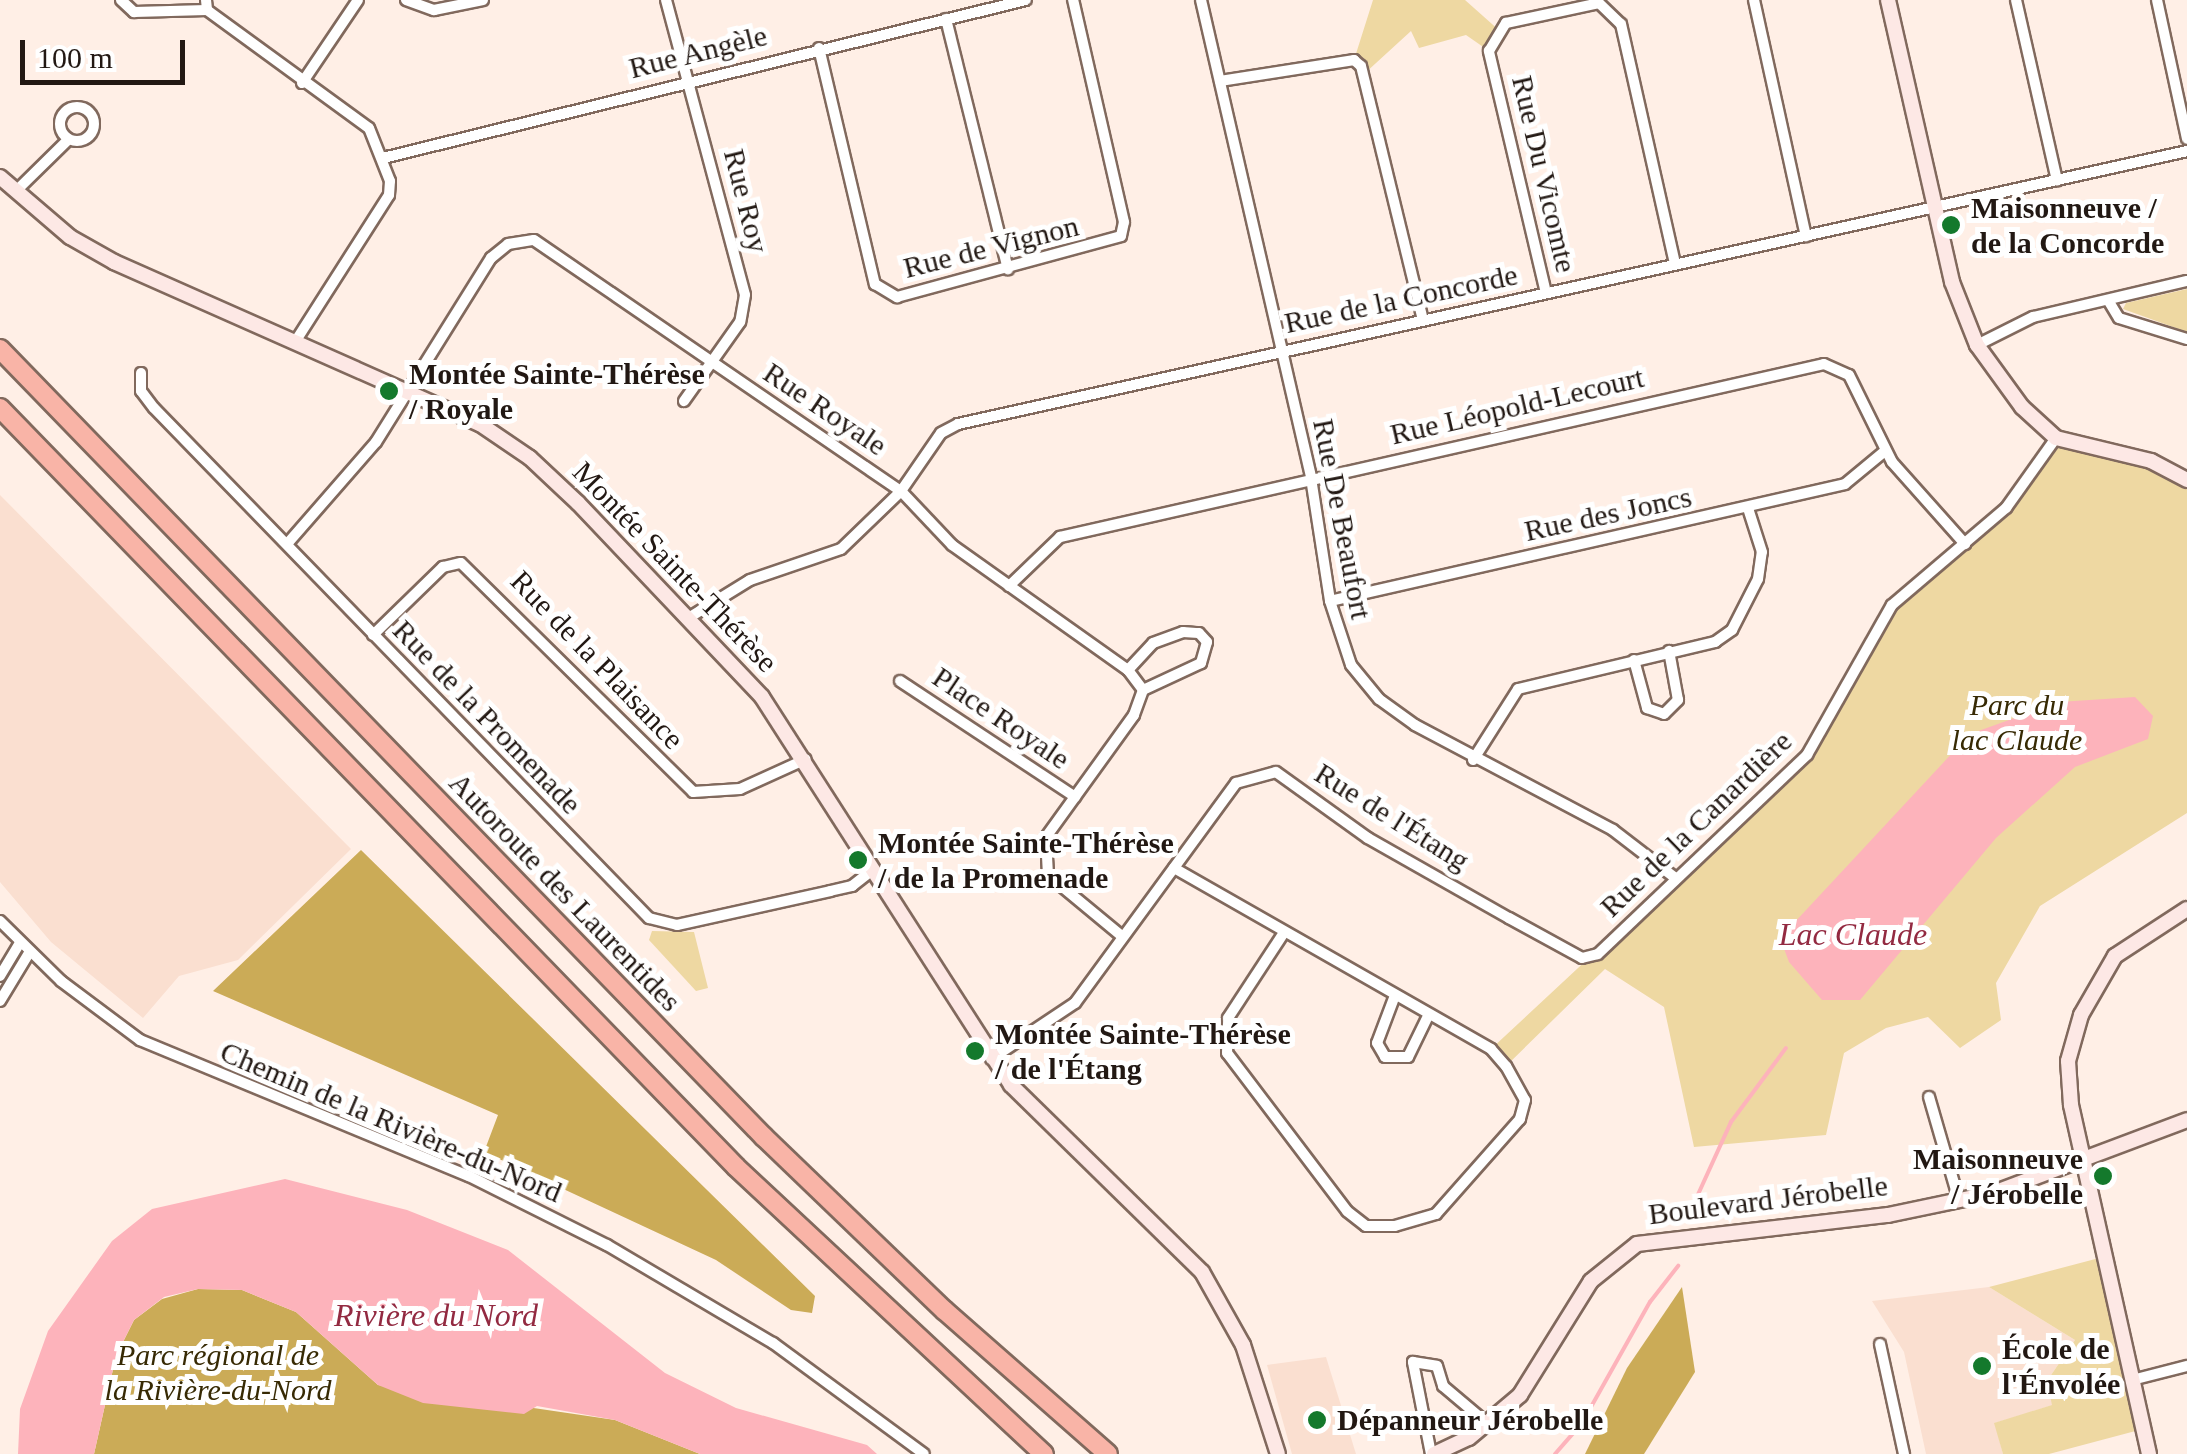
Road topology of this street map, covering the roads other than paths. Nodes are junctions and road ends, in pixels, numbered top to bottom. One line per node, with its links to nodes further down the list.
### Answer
1 (121, 0): 13 (street)
2 (358, 0): 18 (street)
3 (406, 0): 4 (street)
4 (483, 0)
5 (666, 0): 16 (street, Rue Roy)
6 (1026, 0): 14 (street, Rue Angèle)
7 (1073, 0): 29 (street, Rue de Vignon)
8 (1201, 0): 17 (street, Rue De Beaufort)
9 (1754, 0): 27 (street)
10 (1888, 0): 26 (street)
11 (2016, 0): 24 (street)
12 (2157, 0): 20 (street)
13 (206, 5): 18 (street)
14 (946, 19): 15 (street, Rue Angèle); 29 (street)
15 (819, 48): 16 (street, Rue Angèle); 29 (street, Rue de Vignon)
16 (690, 78): 22 (street, Rue Angèle); 39 (street, Rue Roy)
17 (1220, 81): 33 (street); 38 (street, Rue De Beaufort)
18 (302, 83): 22 (street)
19 (69, 139): 25 (street)
20 (2187, 139)
21 (2187, 151): 24 (street, Rue de la Concorde)
22 (383, 158): 35 (street)
23 (0, 177): 25 (street, Montée Sainte-Thérèse)
24 (2056, 180): 26 (street, Rue de la Concorde)
25 (16, 191): 35 (street, Montée Sainte-Thérèse)
26 (1934, 207): 27 (street, Rue de la Concorde); 36 (street)
27 (1806, 236): 28 (street, Rue de la Concorde)
28 (1675, 264): 31 (street, Rue de la Concorde); 31 (street, Rue Du Vicomte)
29 (1008, 269)
30 (2187, 281): 32 (street)
31 (1546, 293): 33 (street, Rue de la Concorde)
32 (2108, 300): 34 (street); 36 (street)
33 (1423, 320): 38 (street, Rue de la Concorde)
34 (2187, 339)
35 (295, 342): 41 (street, Montée Sainte-Thérèse)
36 (1977, 345): 46 (street)
37 (0, 349): 91 (highway, Autoroute des Laurentides)
38 (1282, 351): 48 (street, Rue De Beaufort); 50 (street, Rue de la Concorde)
39 (712, 362): 41 (street, Rue Royale); 42 (street, Rue Roy); 50 (street, Rue Royale)
40 (141, 373): 52 (street, Rue de la Promenade)
41 (410, 391): 52 (street, Rue Royale); 56 (street, Montée Sainte-Thérèse)
42 (684, 400)
43 (0, 408): 45 (highway)
44 (0, 416): 45 (highway)
45 (22, 431): 90 (highway)
46 (2056, 438): 49 (street); 53 (street, Rue de la Canardière)
47 (1885, 451): 48 (street, Rue Léopold-Lecourt); 51 (street, Rue des Joncs); 53 (street, Rue Léopold-Lecourt)
48 (1311, 478): 54 (street, Rue Léopold-Lecourt); 55 (street, Rue De Beaufort)
49 (2187, 480)
50 (901, 491): 54 (street, Rue Royale); 56 (street, Rue de la Concorde)
51 (1748, 508): 55 (street, Rue des Joncs); 58 (street)
52 (287, 544): 57 (street, Rue de la Promenade)
53 (1964, 544): 68 (street, Rue de la Canardière)
54 (1009, 586): 60 (street, Rue Royale)
55 (1330, 600): 64 (street, Rue De Beaufort)
56 (690, 617): 63 (street, Montée Sainte-Thérèse)
57 (372, 635): 63 (street, Rue de la Plaisance); 66 (street, Rue de la Promenade)
58 (1670, 651): 59 (street); 59 (street)
59 (1634, 660): 64 (street)
60 (1128, 670): 62 (street, Rue Royale); 62 (street)
61 (900, 681): 65 (street, Place Royale)
62 (1142, 690): 65 (street)
63 (806, 759): 66 (street, Montée Sainte-Thérèse)
64 (1473, 760): 68 (street, Rue De Beaufort)
65 (1075, 797): 72 (street)
66 (874, 868): 80 (street, Montée Sainte-Thérèse)
67 (1174, 868): 71 (street); 72 (street, Rue de l'Étang); 75 (street, Rue de l'Étang)
68 (1674, 878): 75 (street, Rue de la Canardière)
69 (2187, 909): 83 (street)
70 (0, 921): 73 (street, Chemin de la Rivière-du-Nord)
71 (1283, 934): 77 (street); 79 (street)
72 (1122, 937): 80 (street, Rue de l'Étang)
73 (20, 944): 74 (street, Chemin de la Rivière-du-Nord); 76 (street)
74 (29, 953): 78 (street); 89 (street, Chemin de la Rivière-du-Nord)
75 (1582, 958)
76 (0, 976)
77 (1394, 998): 79 (street); 79 (street)
78 (0, 1001)
79 (1428, 1016)
80 (991, 1058): 92 (street, Montée Sainte-Thérèse)
81 (1929, 1097): 84 (street)
82 (2187, 1120): 83 (street, Boulevard Jérobelle)
83 (2083, 1162): 84 (street, Boulevard Jérobelle); 87 (street)
84 (1959, 1200): 88 (street, Boulevard Jérobelle)
85 (1880, 1344): 94 (street)
86 (2187, 1366): 87 (street)
87 (2132, 1380): 95 (street)
88 (1487, 1423): 93 (street, Boulevard Jérobelle); 93 (street, Boulevard Jérobelle)
89 (924, 1454)
90 (1044, 1454)
91 (1108, 1454)
92 (1278, 1454)
93 (1433, 1454)
94 (1904, 1454)
95 (2149, 1454)

